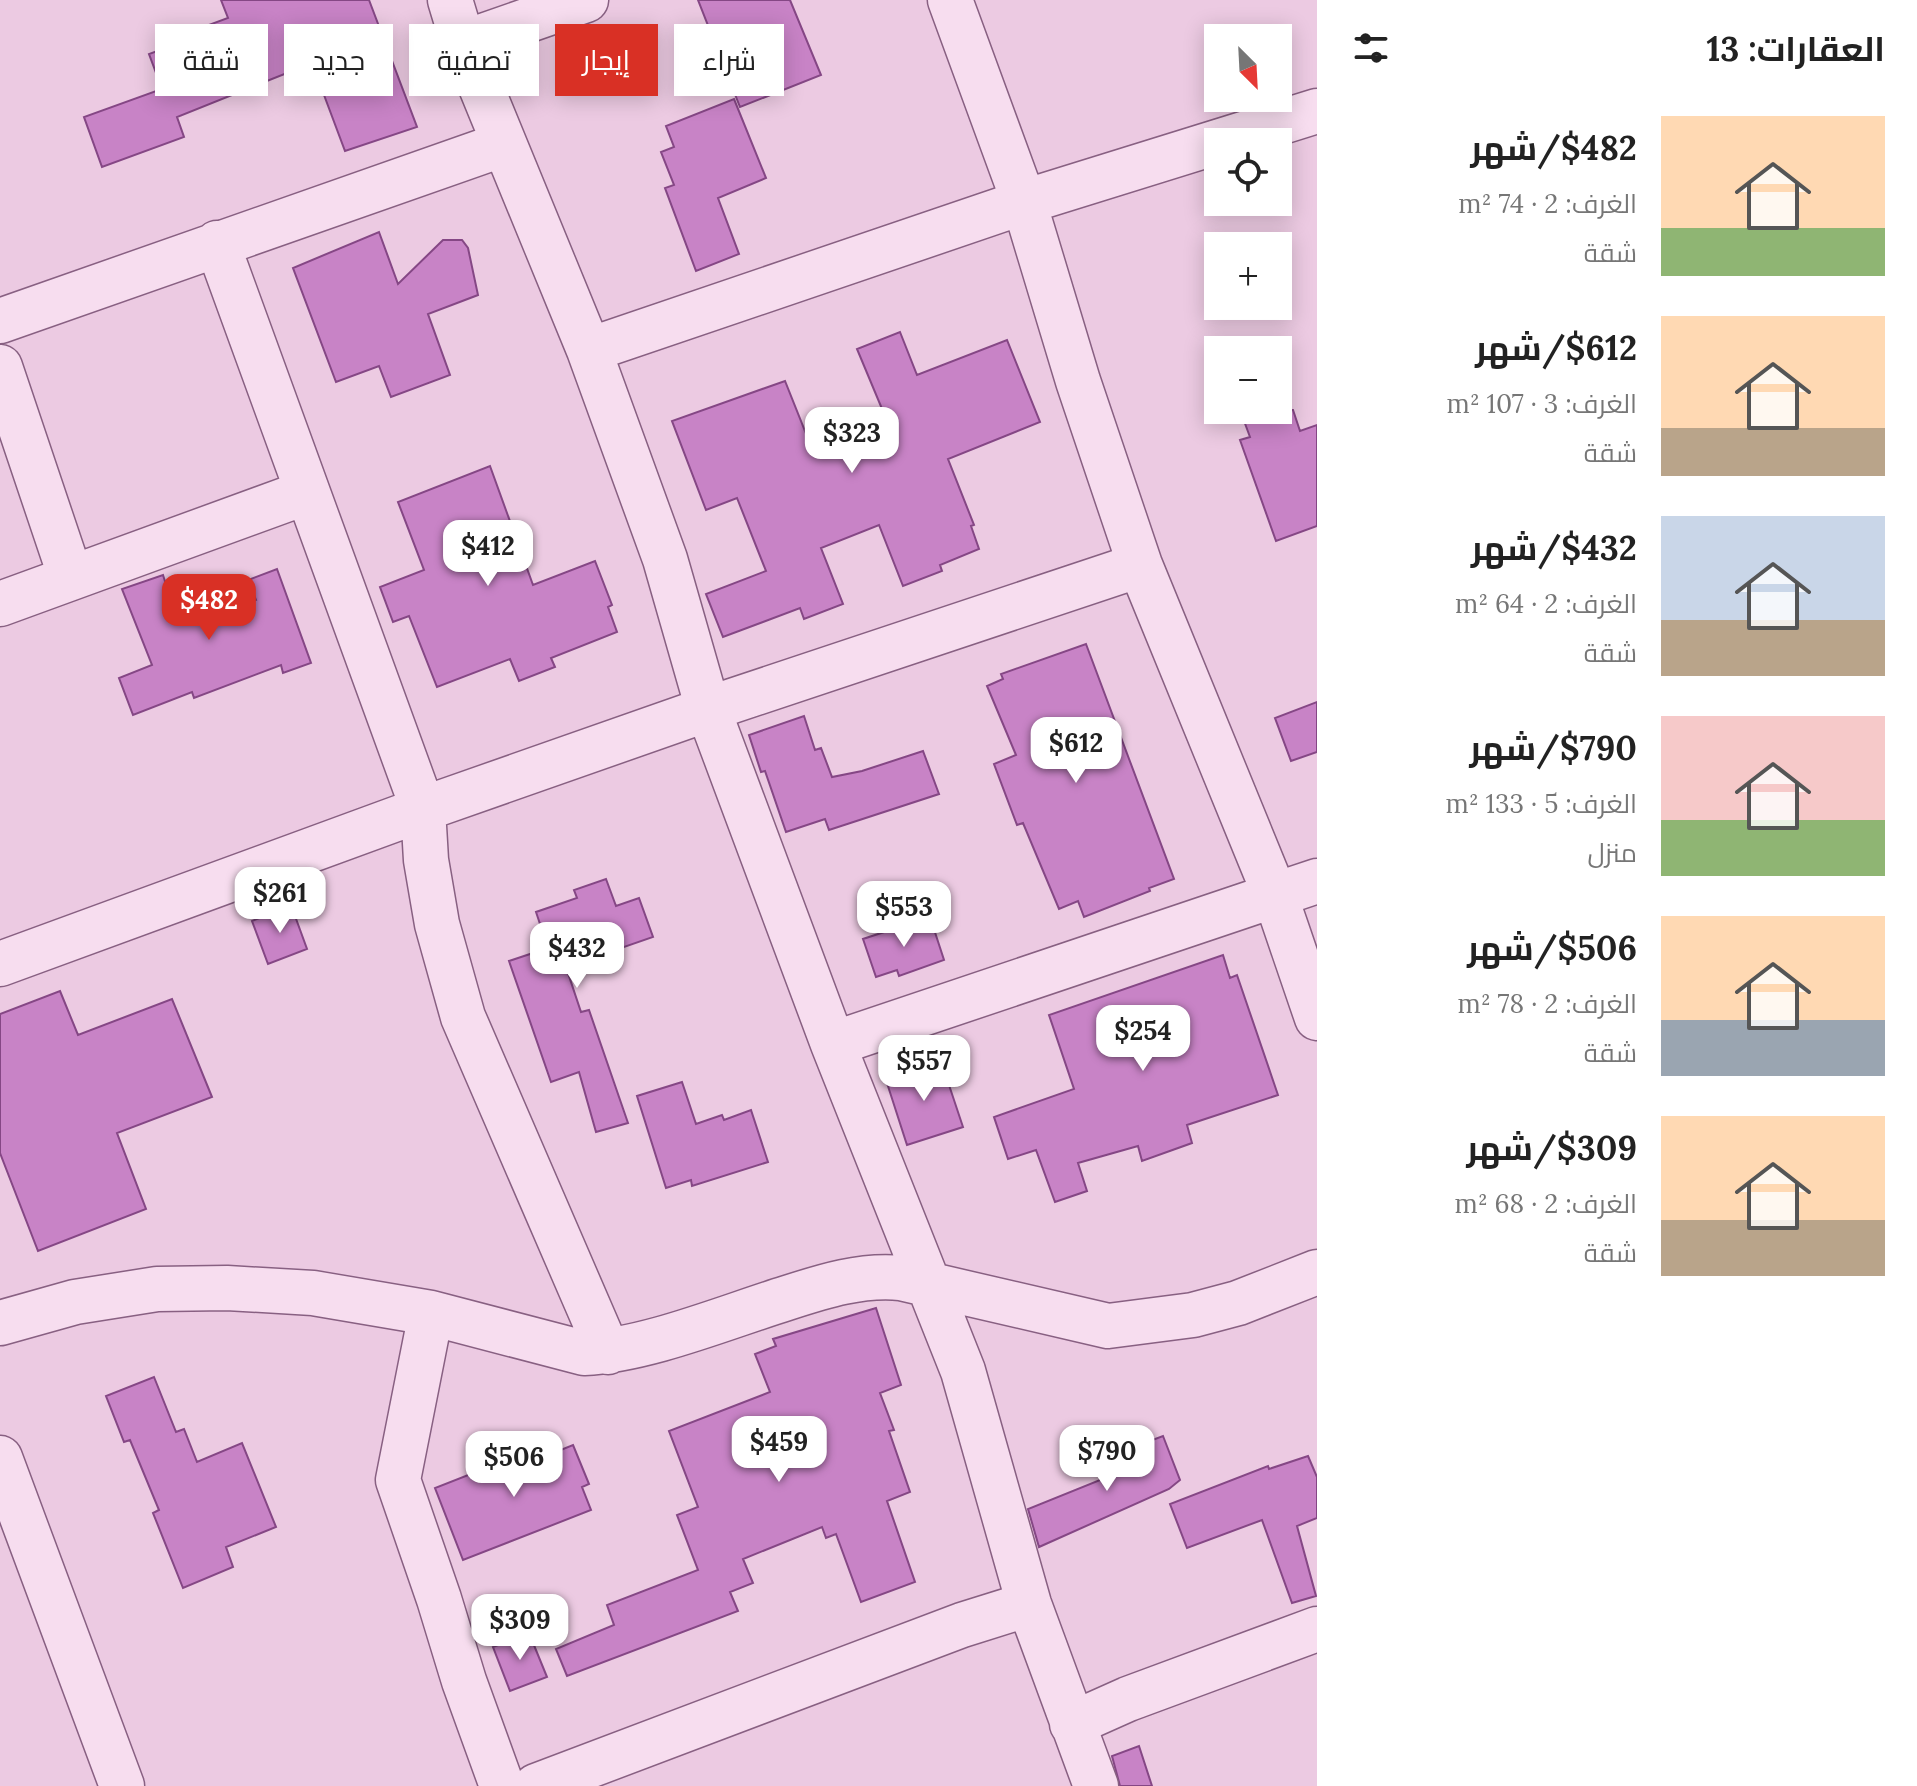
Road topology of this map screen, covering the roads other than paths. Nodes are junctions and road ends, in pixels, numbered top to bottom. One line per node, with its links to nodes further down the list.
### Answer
1 (450, 0): 4 (street)
2 (586, 0): 5 (street)
3 (950, 0): 9 (street)
4 (457, 24)
5 (517, 24)
6 (485, 96): 8 (street)
7 (1317, 111): 9 (street)
8 (504, 144): 10 (street); 12 (street)
9 (1024, 202): 12 (street); 15 (street)
10 (217, 243): 11 (street); 14 (street)
11 (0, 321)
12 (589, 350): 18 (street)
13 (0, 367): 16 (street)
14 (307, 492): 16 (street); 19 (street)
15 (1140, 565): 18 (street); 21 (street)
16 (71, 578): 17 (street)
17 (0, 604)
18 (708, 709): 19 (street); 24 (street)
19 (423, 809): 22 (street); 29 (street)
20 (1317, 881): 21 (street)
21 (1275, 895): 23 (street); 24 (street)
22 (0, 964)
23 (1317, 1018)
24 (833, 1044): 26 (street)
25 (1317, 1272): 26 (street)
26 (929, 1286): 29 (street); 31 (street)
27 (431, 1313): 28 (street); 29 (street); 35 (street)
28 (0, 1323)
29 (608, 1352)
30 (0, 1458): 34 (street)
31 (1029, 1604): 33 (street); 36 (street)
32 (1317, 1629): 33 (street)
33 (1072, 1724): 37 (street)
34 (122, 1786)
35 (502, 1786)
36 (536, 1786)
37 (1096, 1786)

